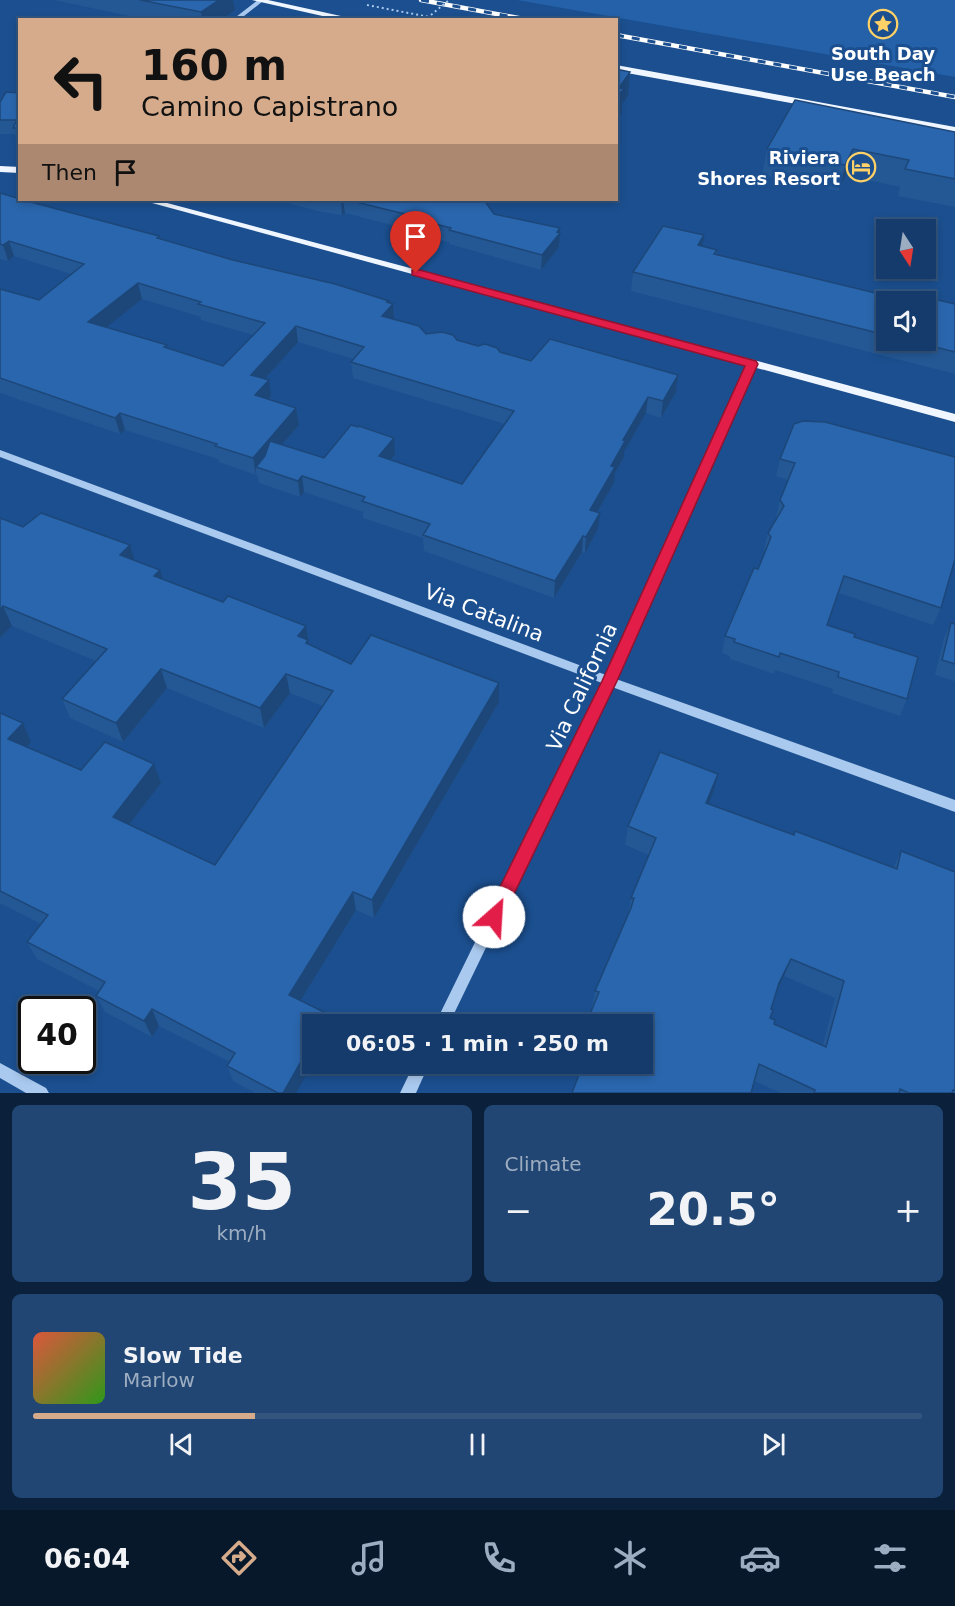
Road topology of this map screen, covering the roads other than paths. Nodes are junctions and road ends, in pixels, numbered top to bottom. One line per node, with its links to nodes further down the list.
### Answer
1 (258, 0): 2 (street); 3 (main road)
2 (237, 18)
3 (345, 18)
4 (618, 68): 5 (main road)
5 (955, 130)
6 (0, 169): 7 (main road)
7 (18, 170)
8 (150, 201): 9 (main road)
9 (752, 364): 10 (main road); 12 (street, Via California)
10 (955, 418)
11 (0, 453): 12 (street, Via Catalina)
12 (609, 681): 13 (street, Via Catalina); 14 (street, Via California)
13 (955, 806)
14 (446, 1014)
15 (0, 1070): 18 (street)
16 (418, 1074): 17 (street)
17 (410, 1092)
18 (41, 1093)

